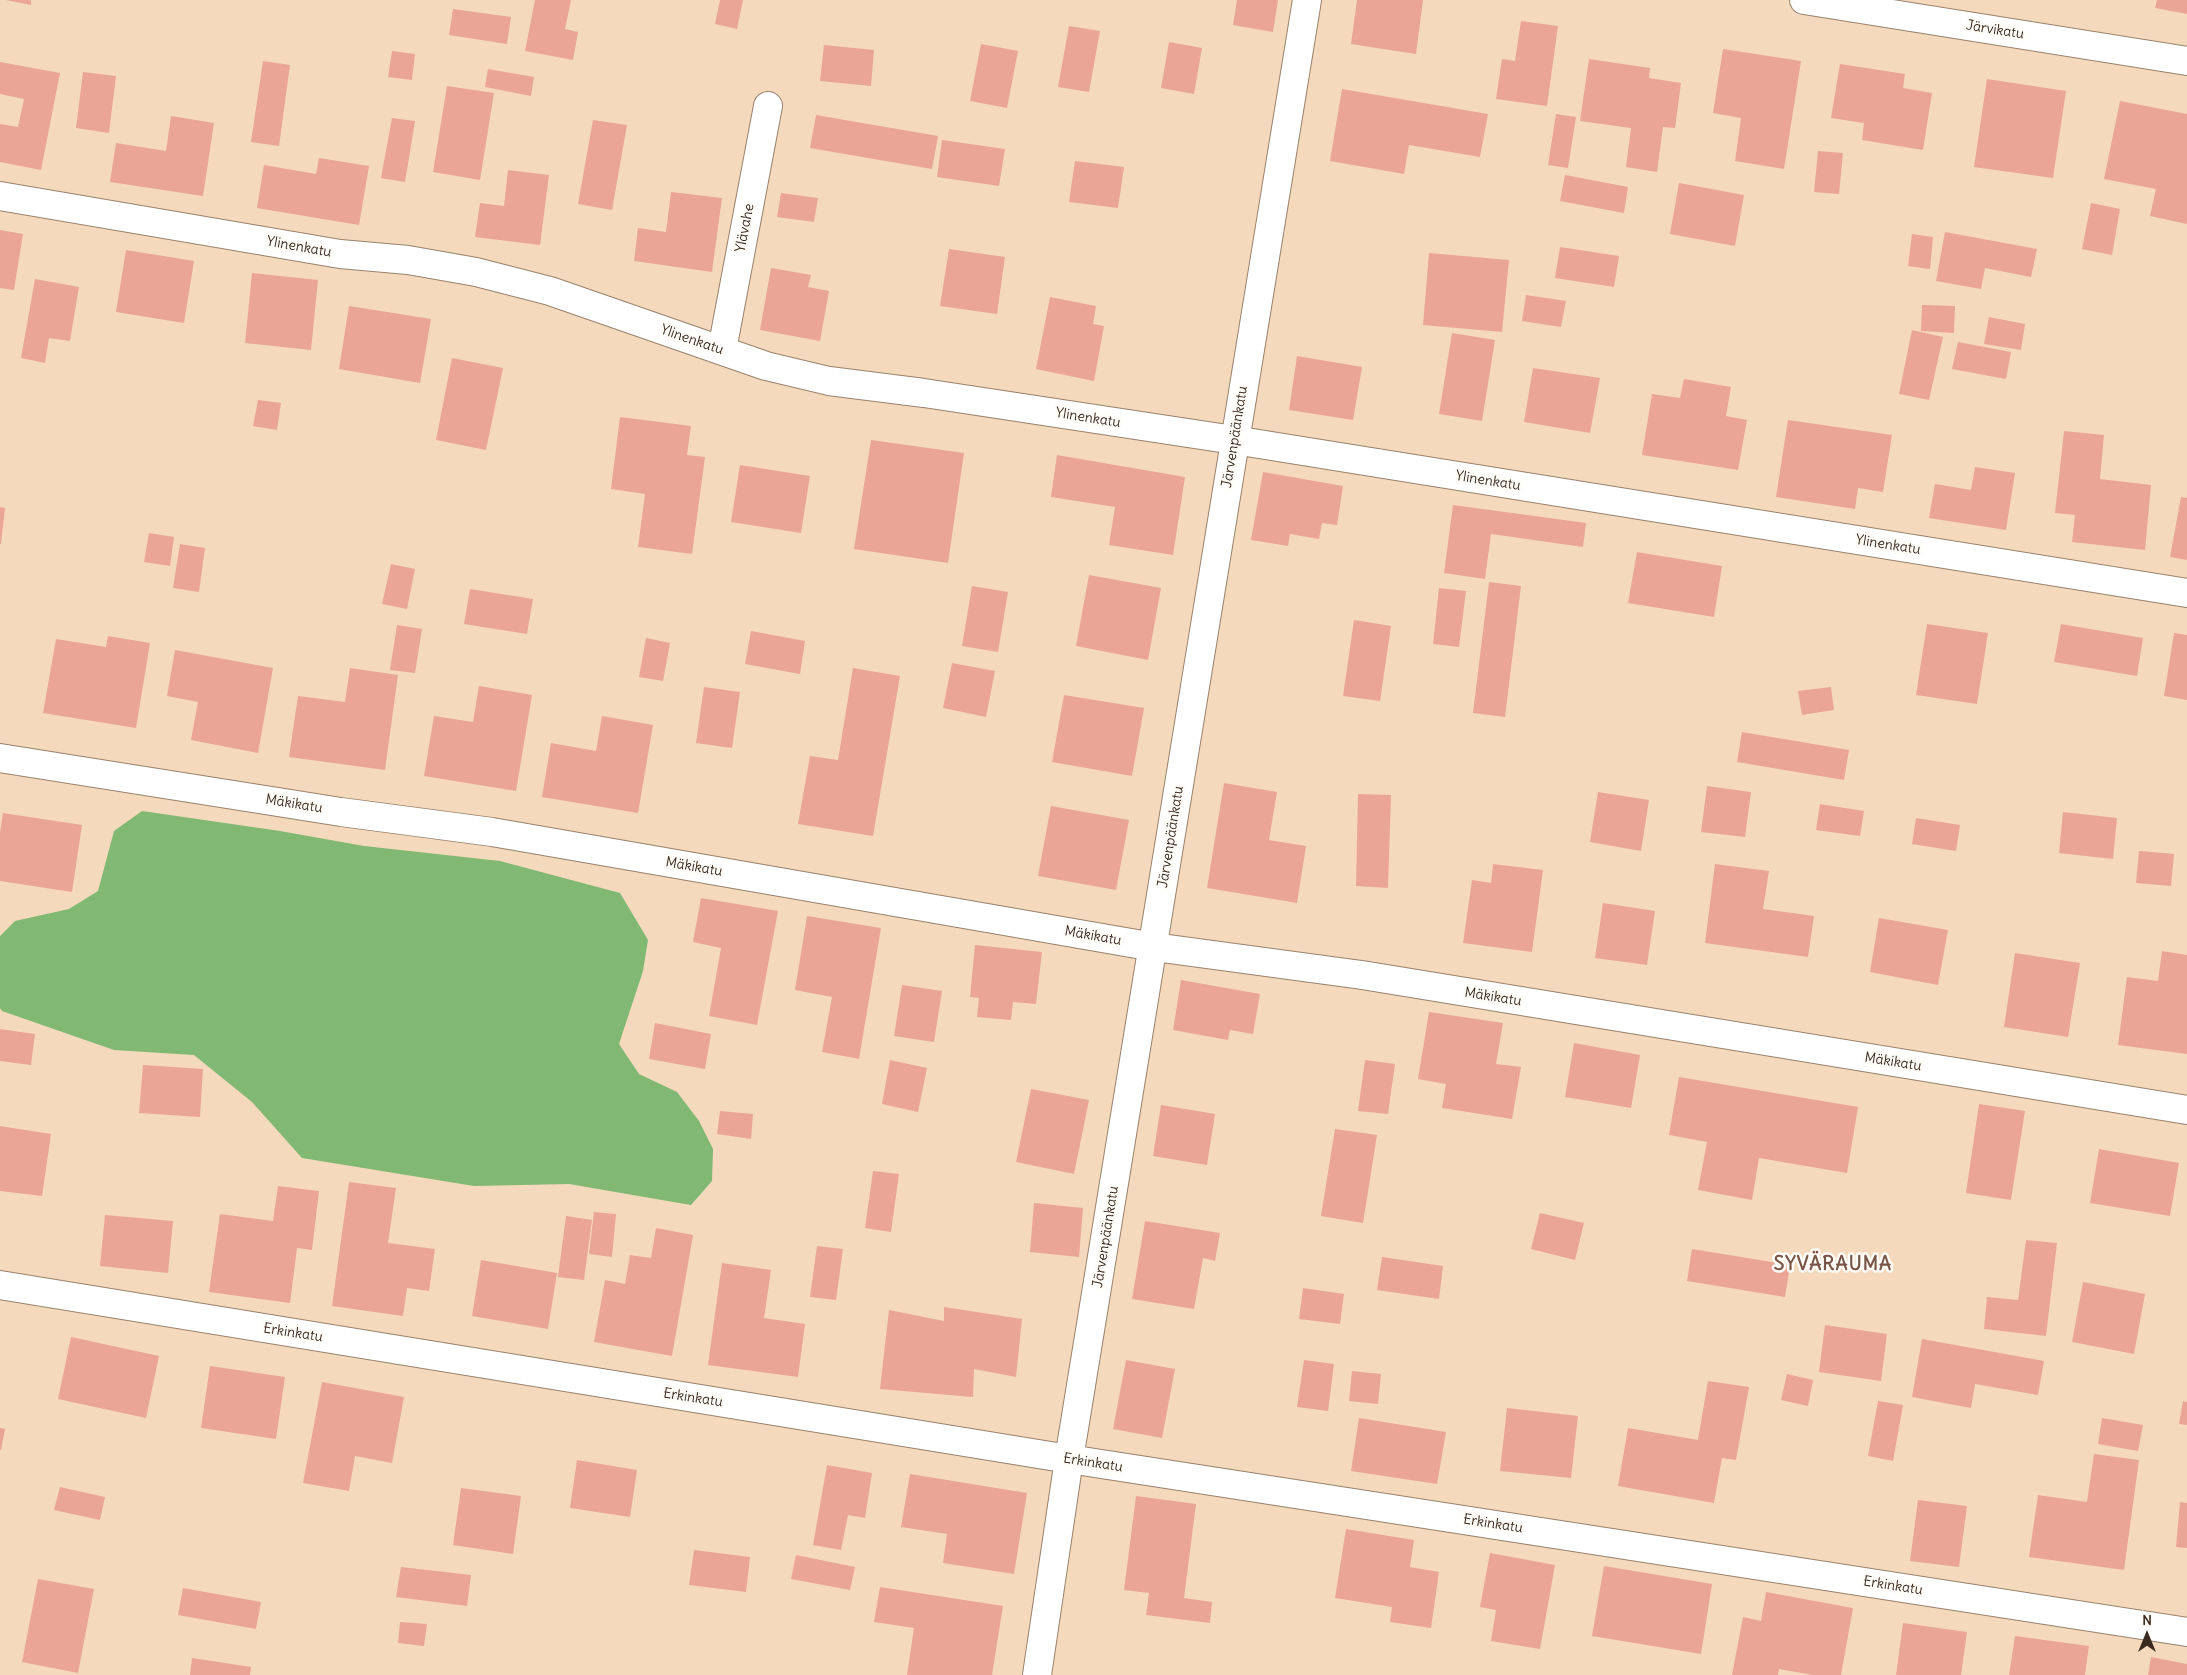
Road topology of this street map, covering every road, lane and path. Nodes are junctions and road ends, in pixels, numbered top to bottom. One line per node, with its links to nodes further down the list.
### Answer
1 (1307, 0): 7 (street, Järvenpäänkatu)
2 (1817, 1): 3 (street, Järvikatu)
3 (2187, 61)
4 (768, 106): 6 (street, Ylävahe)
5 (0, 196): 6 (street, Ylinenkatu)
6 (722, 350): 7 (street, Ylinenkatu)
7 (1234, 440): 8 (street, Ylinenkatu); 10 (street, Järvenpäänkatu)
8 (2187, 593)
9 (0, 758): 10 (street, Mäkikatu)
10 (1154, 947): 11 (street, Mäkikatu); 13 (street, Järvenpäänkatu)
11 (2187, 1110)
12 (0, 1285): 13 (street, Erkinkatu)
13 (1069, 1459): 14 (street, Erkinkatu); 15 (street, Järvenpäänkatu)
14 (2187, 1632)
15 (1037, 1675)

